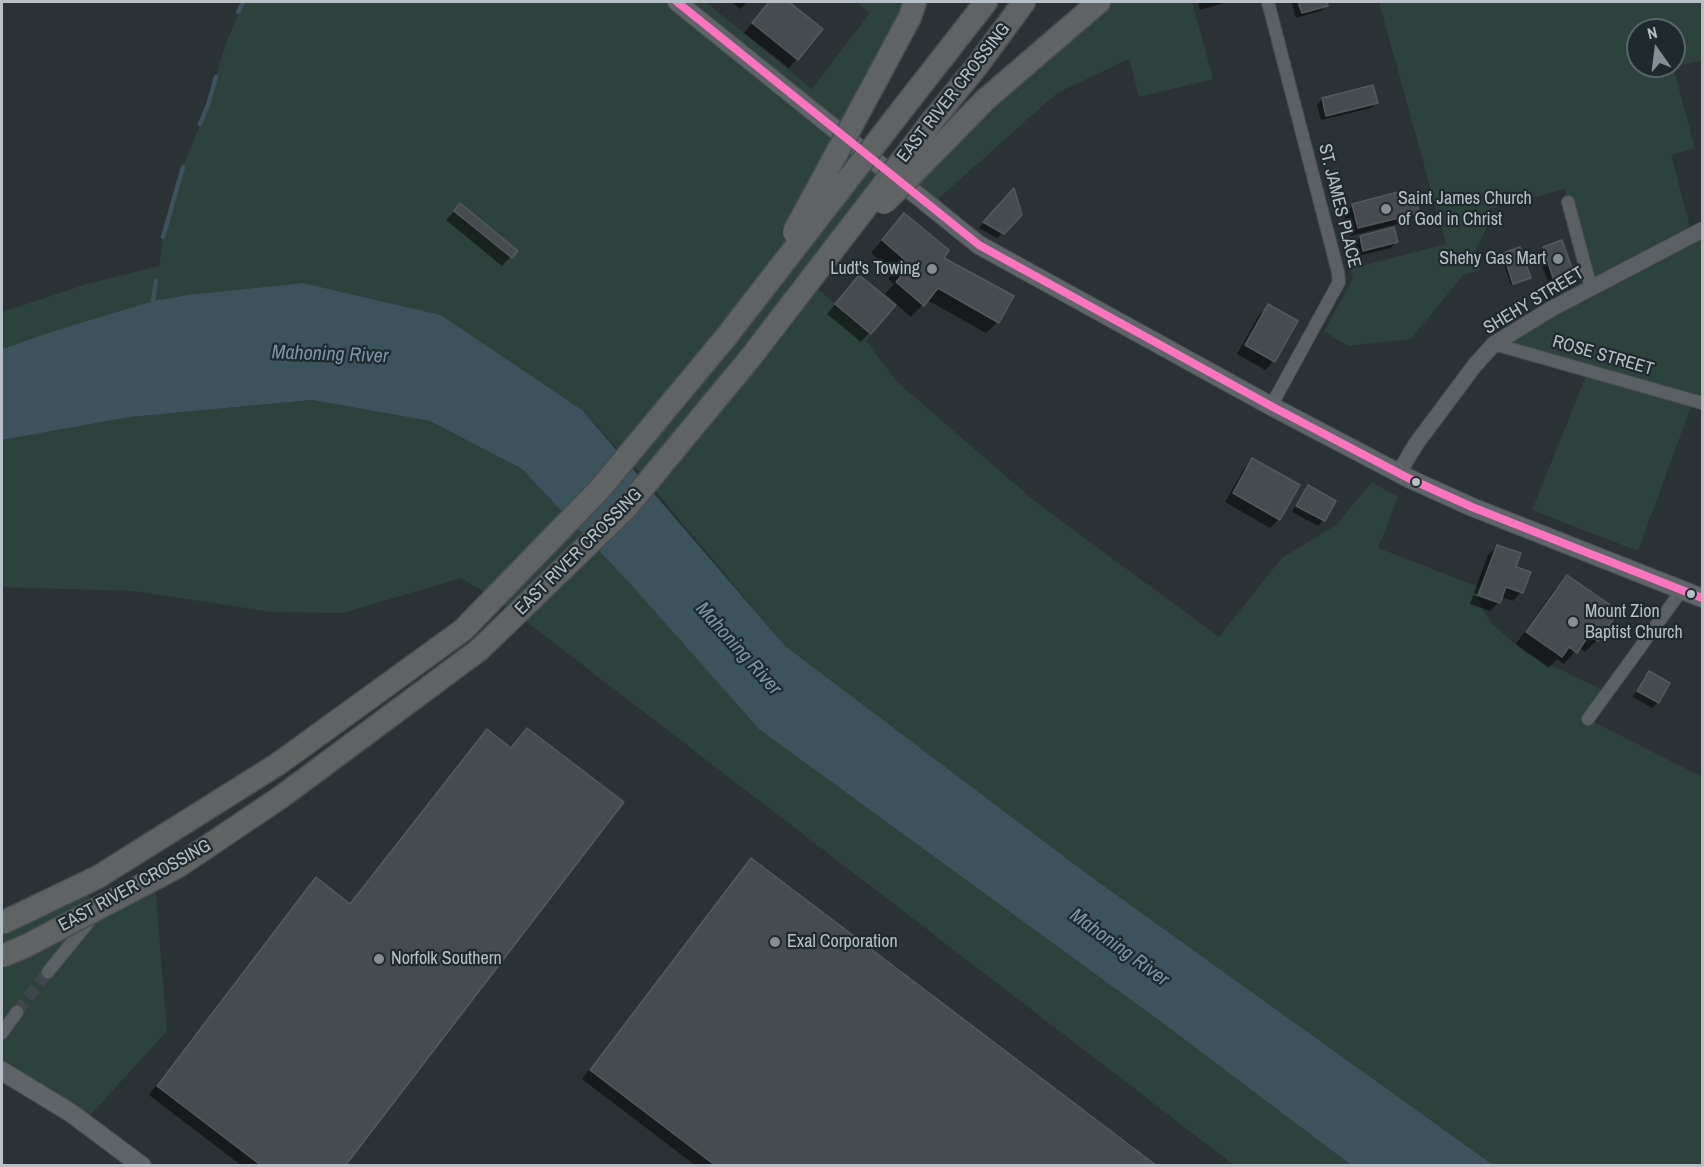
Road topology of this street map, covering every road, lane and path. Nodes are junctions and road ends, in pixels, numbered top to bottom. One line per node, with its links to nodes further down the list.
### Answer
1 (677, 2): 14 (main road)
2 (915, 2): 11 (highway, bridge)
3 (986, 2): 11 (highway, EAST RIVER CROSSING, bridge)
4 (1024, 2): 9 (highway, EAST RIVER CROSSING, bridge)
5 (1099, 2): 9 (highway, bridge)
6 (1268, 2): 14 (street, ST. JAMES PLACE)
7 (1568, 202): 10 (street)
8 (1702, 230): 10 (street, SHEHY STREET)
9 (812, 277): 21 (highway, EAST RIVER CROSSING, bridge)
10 (1591, 288): 12 (street, SHEHY STREET)
11 (759, 296): 20 (highway, EAST RIVER CROSSING, bridge)
12 (1494, 344): 13 (street, ROSE STREET); 15 (street, SHEHY STREET)
13 (1702, 403)
14 (1271, 405): 15 (main road)
15 (1398, 474): 16 (main road)
16 (1682, 590): 17 (main road); 18 (street)
17 (1702, 598)
18 (1588, 719)
19 (154, 871): 22 (street)
20 (2, 923)
21 (2, 956)
22 (48, 972)
23 (17, 1012): 24 (street)
24 (2, 1033)
25 (2, 1071): 26 (main road)
26 (142, 1166)

